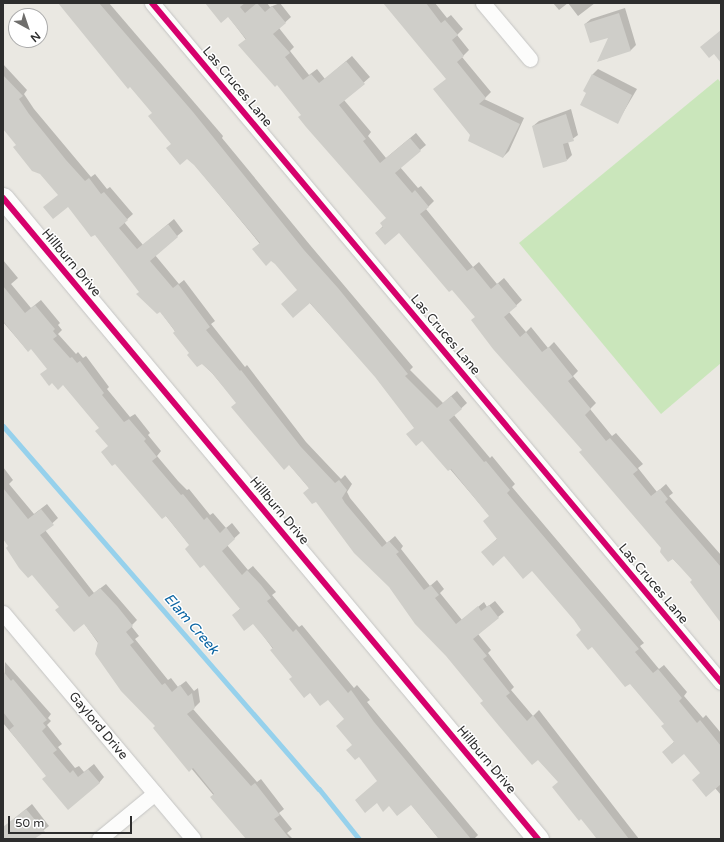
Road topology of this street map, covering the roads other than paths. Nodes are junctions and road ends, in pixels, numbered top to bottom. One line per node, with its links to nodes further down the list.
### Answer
1 (152, 3): 6 (street, Las Cruces Lane)
2 (483, 3): 3 (street)
3 (530, 59)
4 (3, 198): 10 (street, Hillburn Drive)
5 (3, 613): 7 (street, Gaylord Drive)
6 (721, 682)
7 (155, 793): 8 (street); 9 (street, Gaylord Drive)
8 (99, 839)
9 (193, 839)
10 (538, 839)

